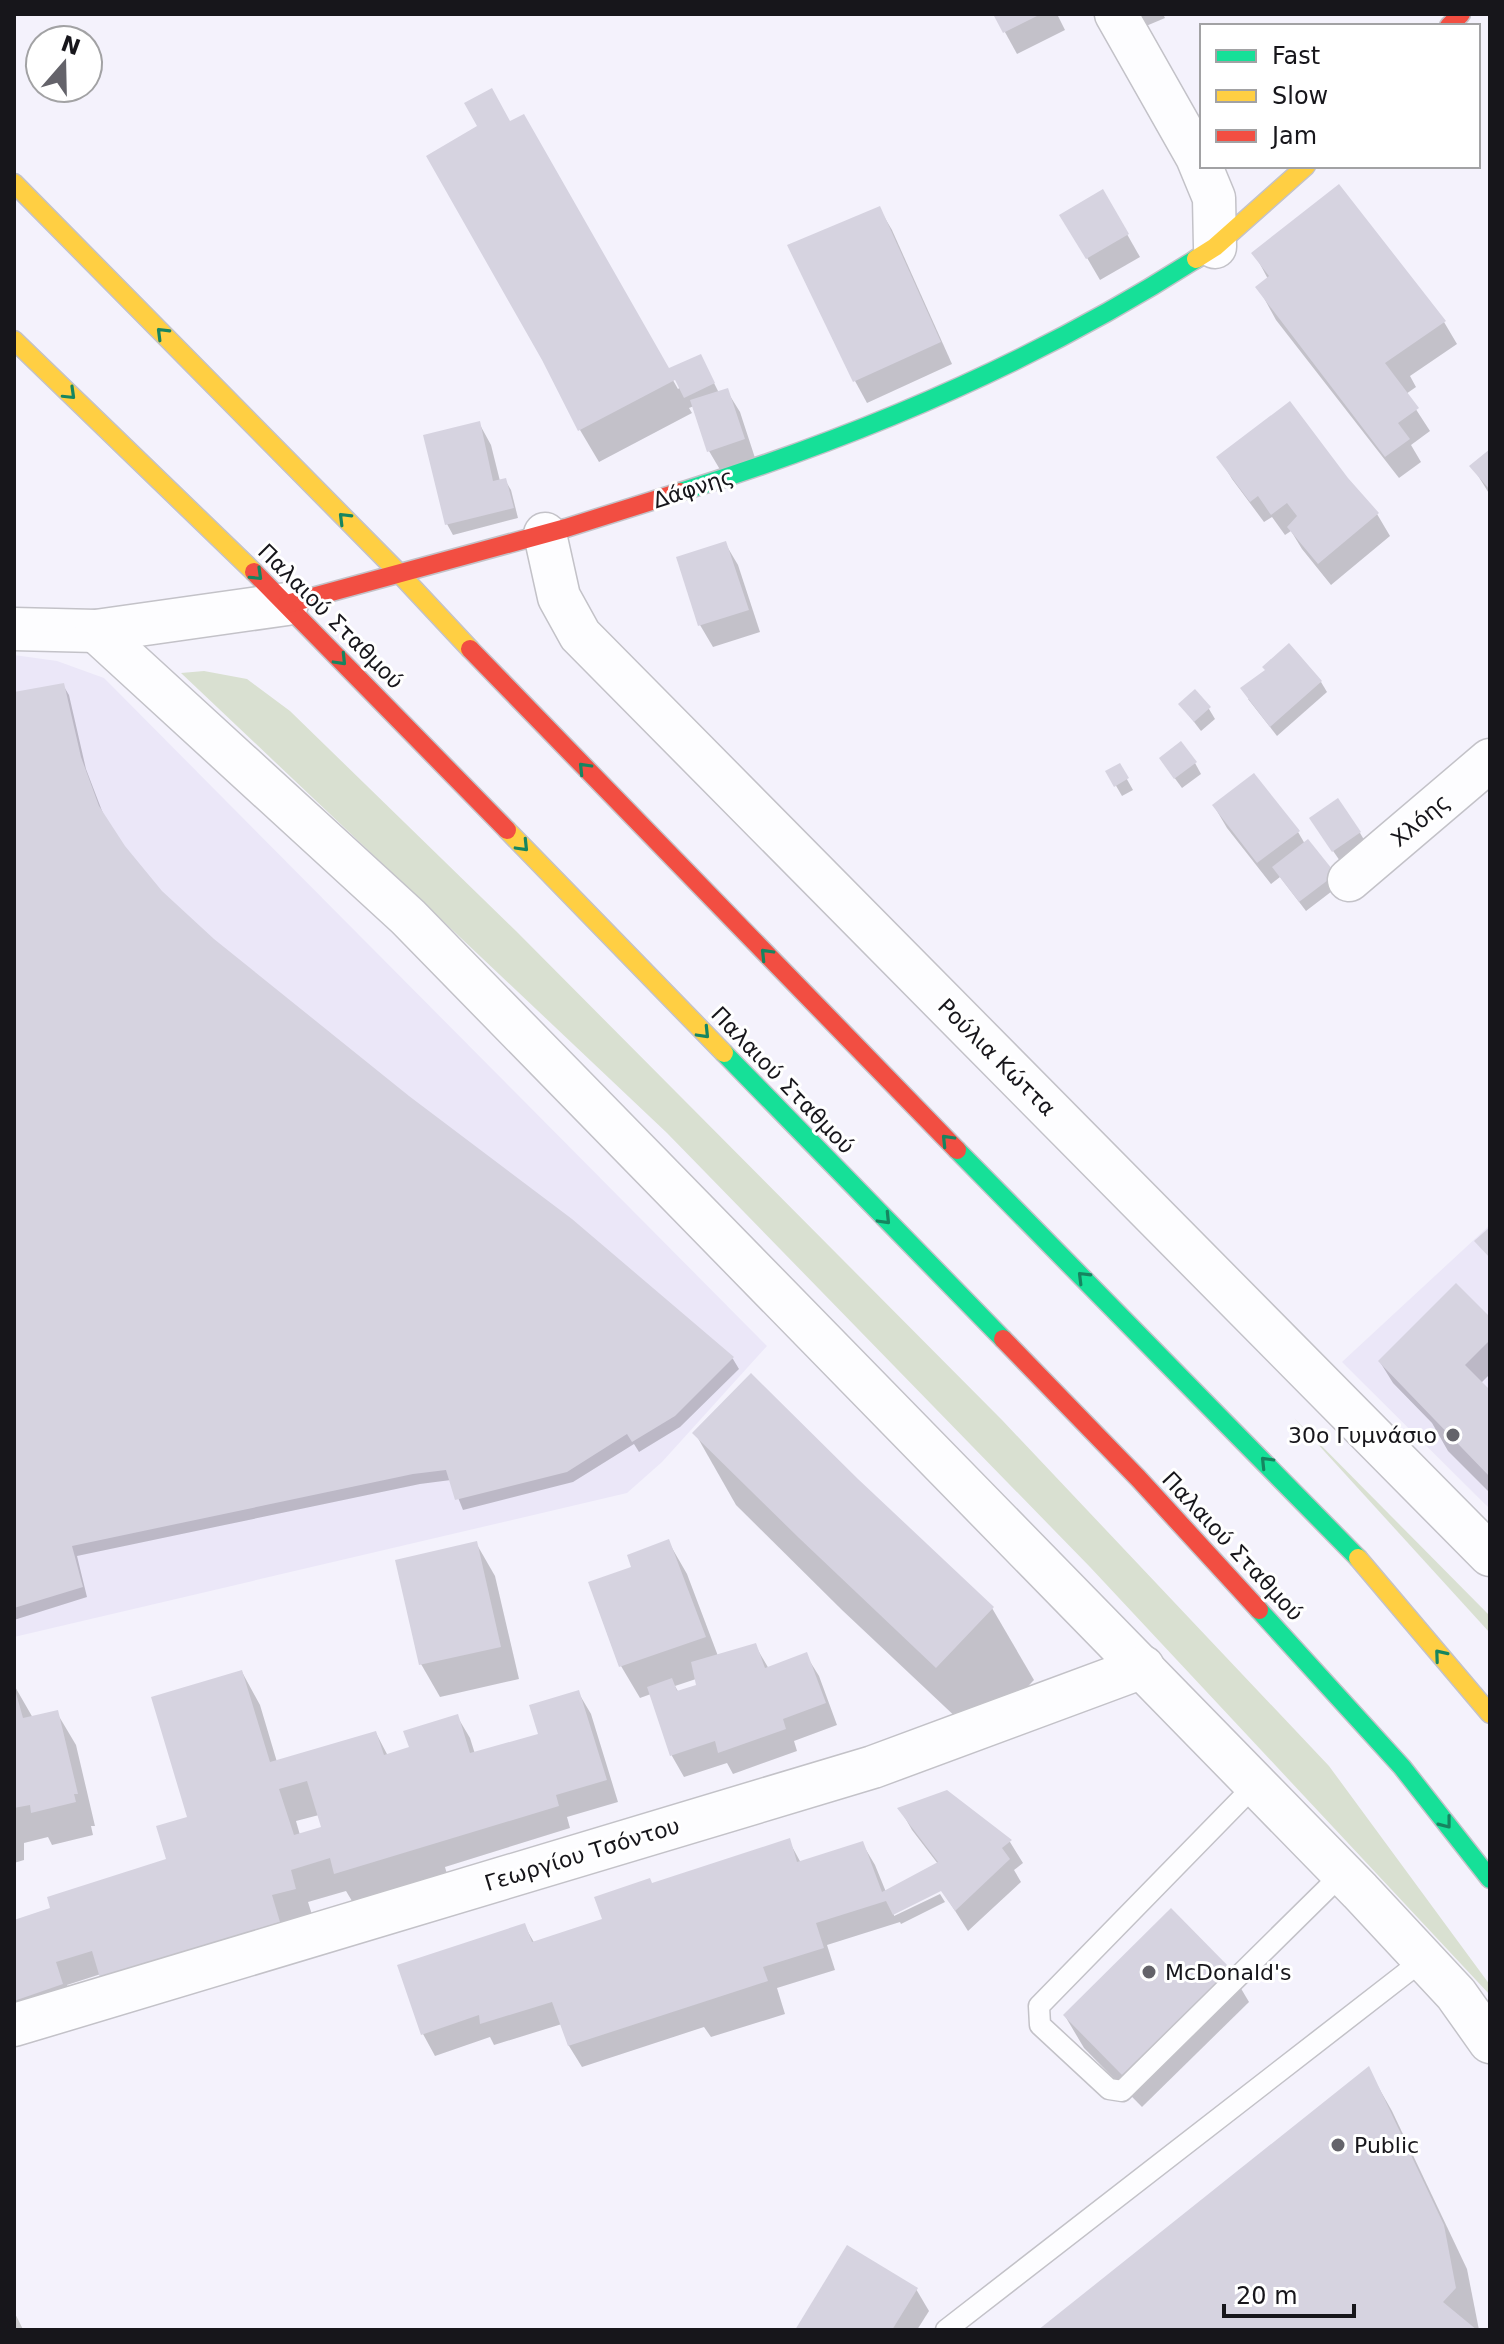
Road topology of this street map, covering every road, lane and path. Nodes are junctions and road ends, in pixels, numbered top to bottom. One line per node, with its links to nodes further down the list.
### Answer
1 (1116, 14): 2 (street)
2 (1200, 164)
3 (1202, 168): 6 (street)
4 (1304, 168): 6 (main road, Δάφνης)
5 (14, 183): 9 (main road, one-way to 5)
6 (1215, 247): 8 (main road, Δάφνης)
7 (14, 340): 10 (main road, Παλαιού Σταθμού, one-way to 10)
8 (545, 534): 9 (main road, Δάφνης); 15 (street, Ρούλια Κώττα)
9 (399, 573): 10 (main road, Δάφνης); 17 (main road, one-way to 9)
10 (287, 604): 12 (street, Δάφνης); 20 (main road, Παλαιού Σταθμού, one-way to 20)
11 (14, 629): 12 (street, Δάφνης)
12 (96, 631): 16 (street)
13 (1490, 760): 14 (street, Χλόης)
14 (1349, 880)
15 (1490, 1555)
16 (1143, 1667): 18 (street); 22 (street, Γεωργίου Τσόντου)
17 (1490, 1714)
18 (1256, 1784): 19 (street); 19 (lane)
19 (1343, 1873): 21 (street)
20 (1490, 1879)
21 (1424, 1959): 23 (street); 24 (lane)
22 (14, 2025)
23 (1490, 2042)
24 (952, 2328)

